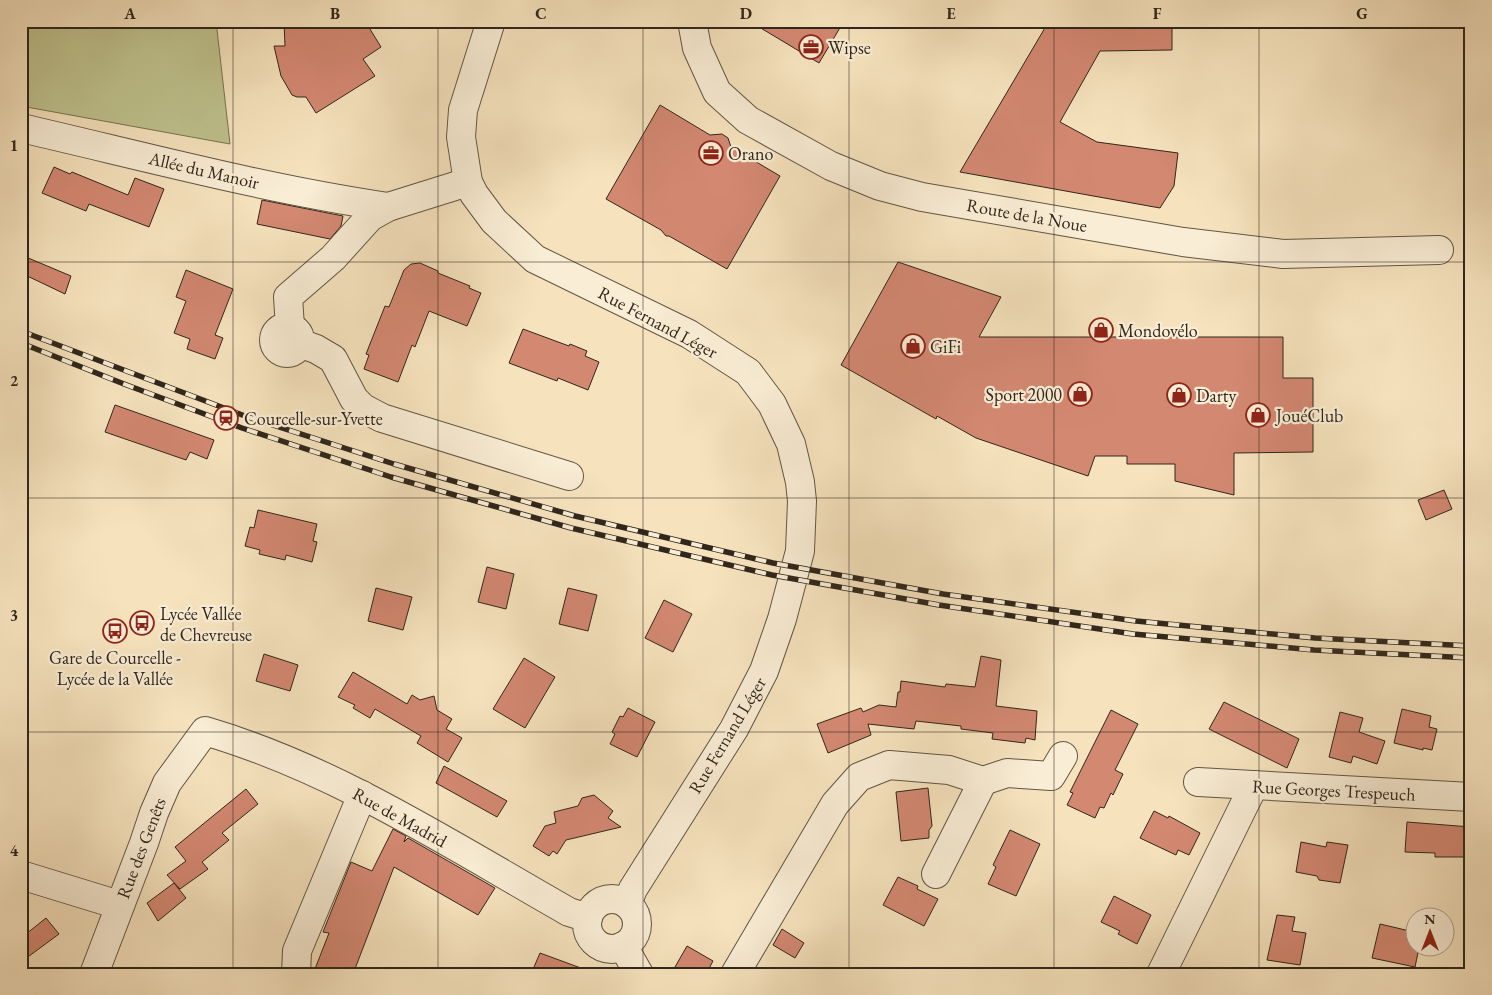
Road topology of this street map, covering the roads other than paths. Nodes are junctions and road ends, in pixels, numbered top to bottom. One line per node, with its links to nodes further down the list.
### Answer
1 (491, 21): 4 (street, Rue Fernand Léger)
2 (692, 21): 6 (street, Route de la Noue)
3 (21, 128): 5 (street, Allée du Manoir)
4 (468, 182): 5 (street); 17 (street, Rue Fernand Léger)
5 (388, 207): 7 (street)
6 (1440, 250)
7 (569, 476)
8 (205, 731): 13 (street, Rue de Madrid); 18 (street, Rue des Genêts)
9 (1063, 756): 10 (street)
10 (983, 781): 15 (street); 24 (street)
11 (1198, 782): 12 (street, Rue Georges Trespeuch)
12 (1254, 785): 14 (street, Rue Georges Trespeuch); 25 (street)
13 (362, 795): 19 (street, Rue de Madrid); 22 (street)
14 (1471, 797)
15 (936, 874)
16 (21, 875): 18 (street)
17 (627, 904): 19 (street); 20 (street)
18 (119, 905): 21 (street, Rue des Genêts)
19 (588, 918): 20 (street)
20 (623, 946): 23 (street)
21 (94, 974)
22 (296, 974)
23 (639, 974)
24 (735, 974)
25 (1162, 974)

